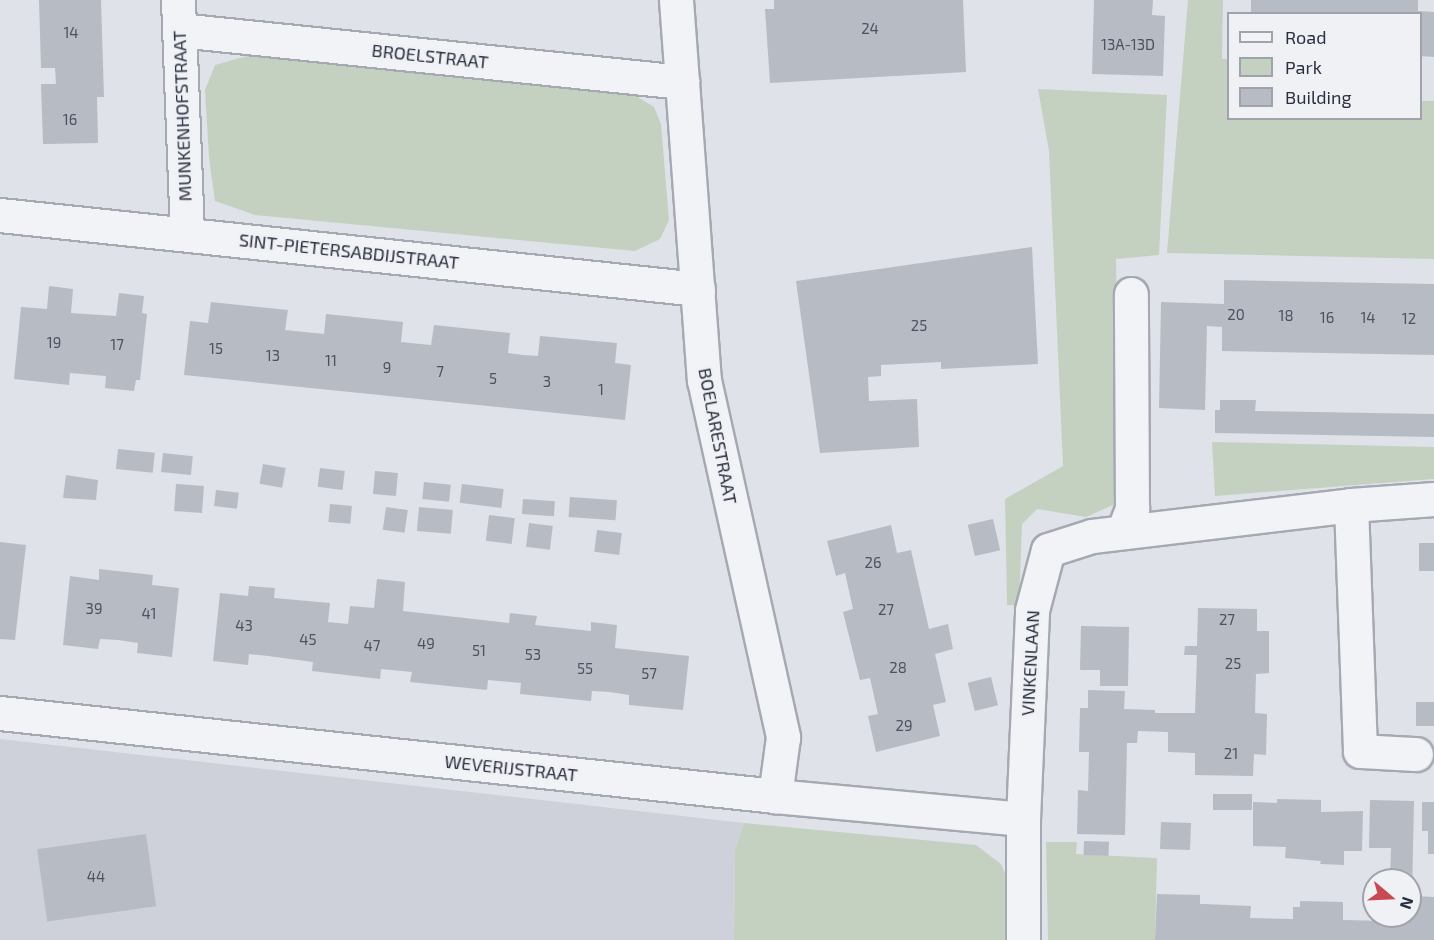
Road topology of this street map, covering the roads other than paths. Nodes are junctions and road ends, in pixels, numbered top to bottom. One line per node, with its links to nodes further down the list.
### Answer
1 (676, 0): 3 (street, BOELARESTRAAT)
2 (178, 15): 3 (street, BROELSTRAAT); 5 (street, MUNKENHOFSTRAAT)
3 (682, 82): 6 (street, BOELARESTRAAT)
4 (0, 215): 5 (street, SINT-PIETERSABDIJSTRAAT)
5 (187, 233): 6 (street, SINT-PIETERSABDIJSTRAAT)
6 (698, 289): 13 (street, BOELARESTRAAT)
7 (1131, 294): 10 (street)
8 (1434, 499): 9 (street, VINKENLAAN)
9 (1351, 505): 10 (street, VINKENLAAN); 12 (street)
10 (1123, 532): 14 (street, VINKENLAAN)
11 (0, 713): 13 (street, WEVERIJSTRAAT)
12 (1416, 754)
13 (775, 796): 14 (street, WEVERIJSTRAAT)
14 (1023, 819): 15 (street)
15 (1023, 940)

